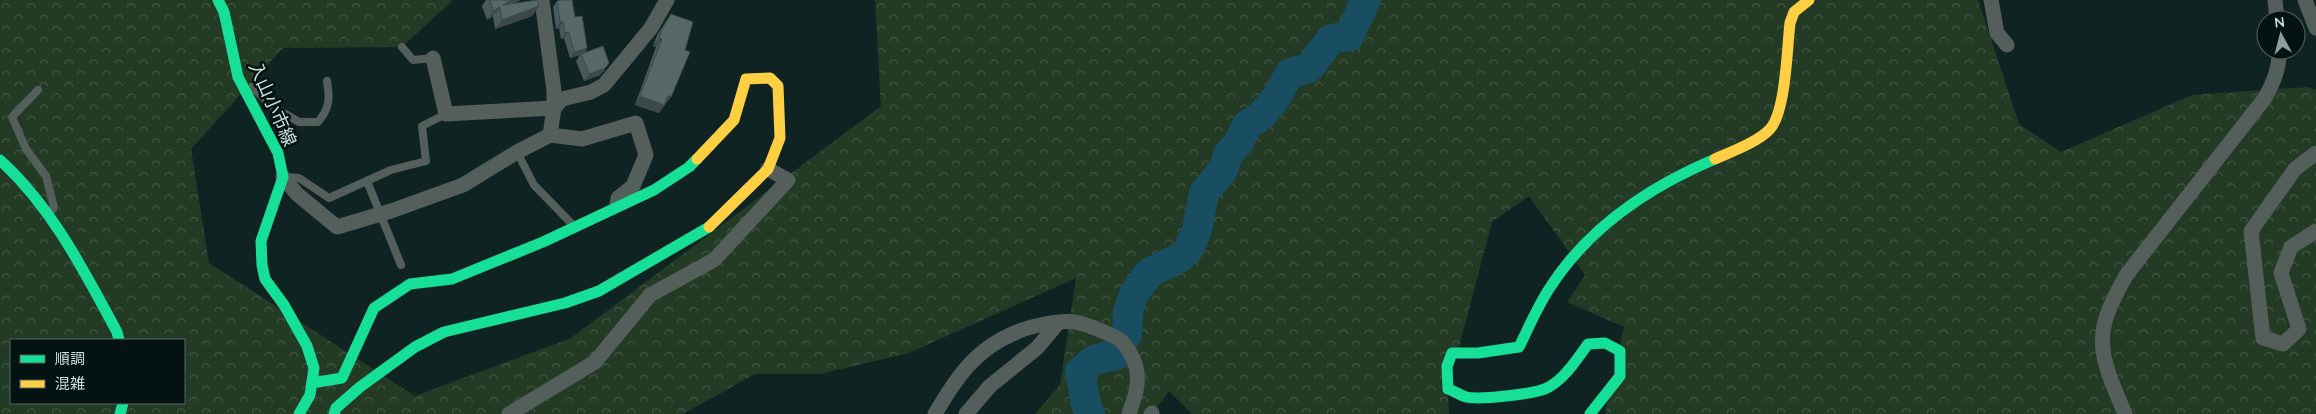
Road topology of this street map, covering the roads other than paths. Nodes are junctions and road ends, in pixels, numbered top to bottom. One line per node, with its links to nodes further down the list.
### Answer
1 (218, 0): 12 (street, 入山小市線)
2 (542, 0): 15 (street)
3 (667, 0): 15 (street)
4 (1809, 0): 39 (street)
5 (1990, 0): 8 (street)
6 (2305, 0): 7 (street)
7 (2316, 28)
8 (2007, 45)
9 (402, 47): 10 (lane)
10 (433, 58): 16 (street)
11 (2280, 60): 40 (street)
12 (238, 77): 13 (lane); 22 (street, 入山小市線)
13 (328, 81)
14 (38, 90): 26 (lane)
15 (554, 108): 16 (street); 17 (street)
16 (446, 114): 23 (lane)
17 (550, 135): 18 (street); 24 (street)
18 (517, 152): 25 (street); 27 (lane)
19 (2316, 153): 28 (street)
20 (0, 160): 26 (street)
21 (768, 169): 24 (street); 34 (street); 35 (street)
22 (283, 177): 23 (lane); 25 (street); 32 (street)
23 (367, 181): 25 (lane)
24 (615, 208): 27 (street)
25 (381, 214): 29 (lane)
26 (48, 216): 31 (street)
27 (575, 227): 32 (street)
28 (2316, 231)
29 (401, 264)
30 (1057, 324): 36 (street); 37 (street); 38 (street)
31 (119, 339)
32 (312, 382): 33 (street)
33 (299, 414)
34 (334, 414)
35 (509, 414)
36 (935, 414)
37 (966, 414)
38 (1129, 414)
39 (1590, 414)
40 (2125, 414)

